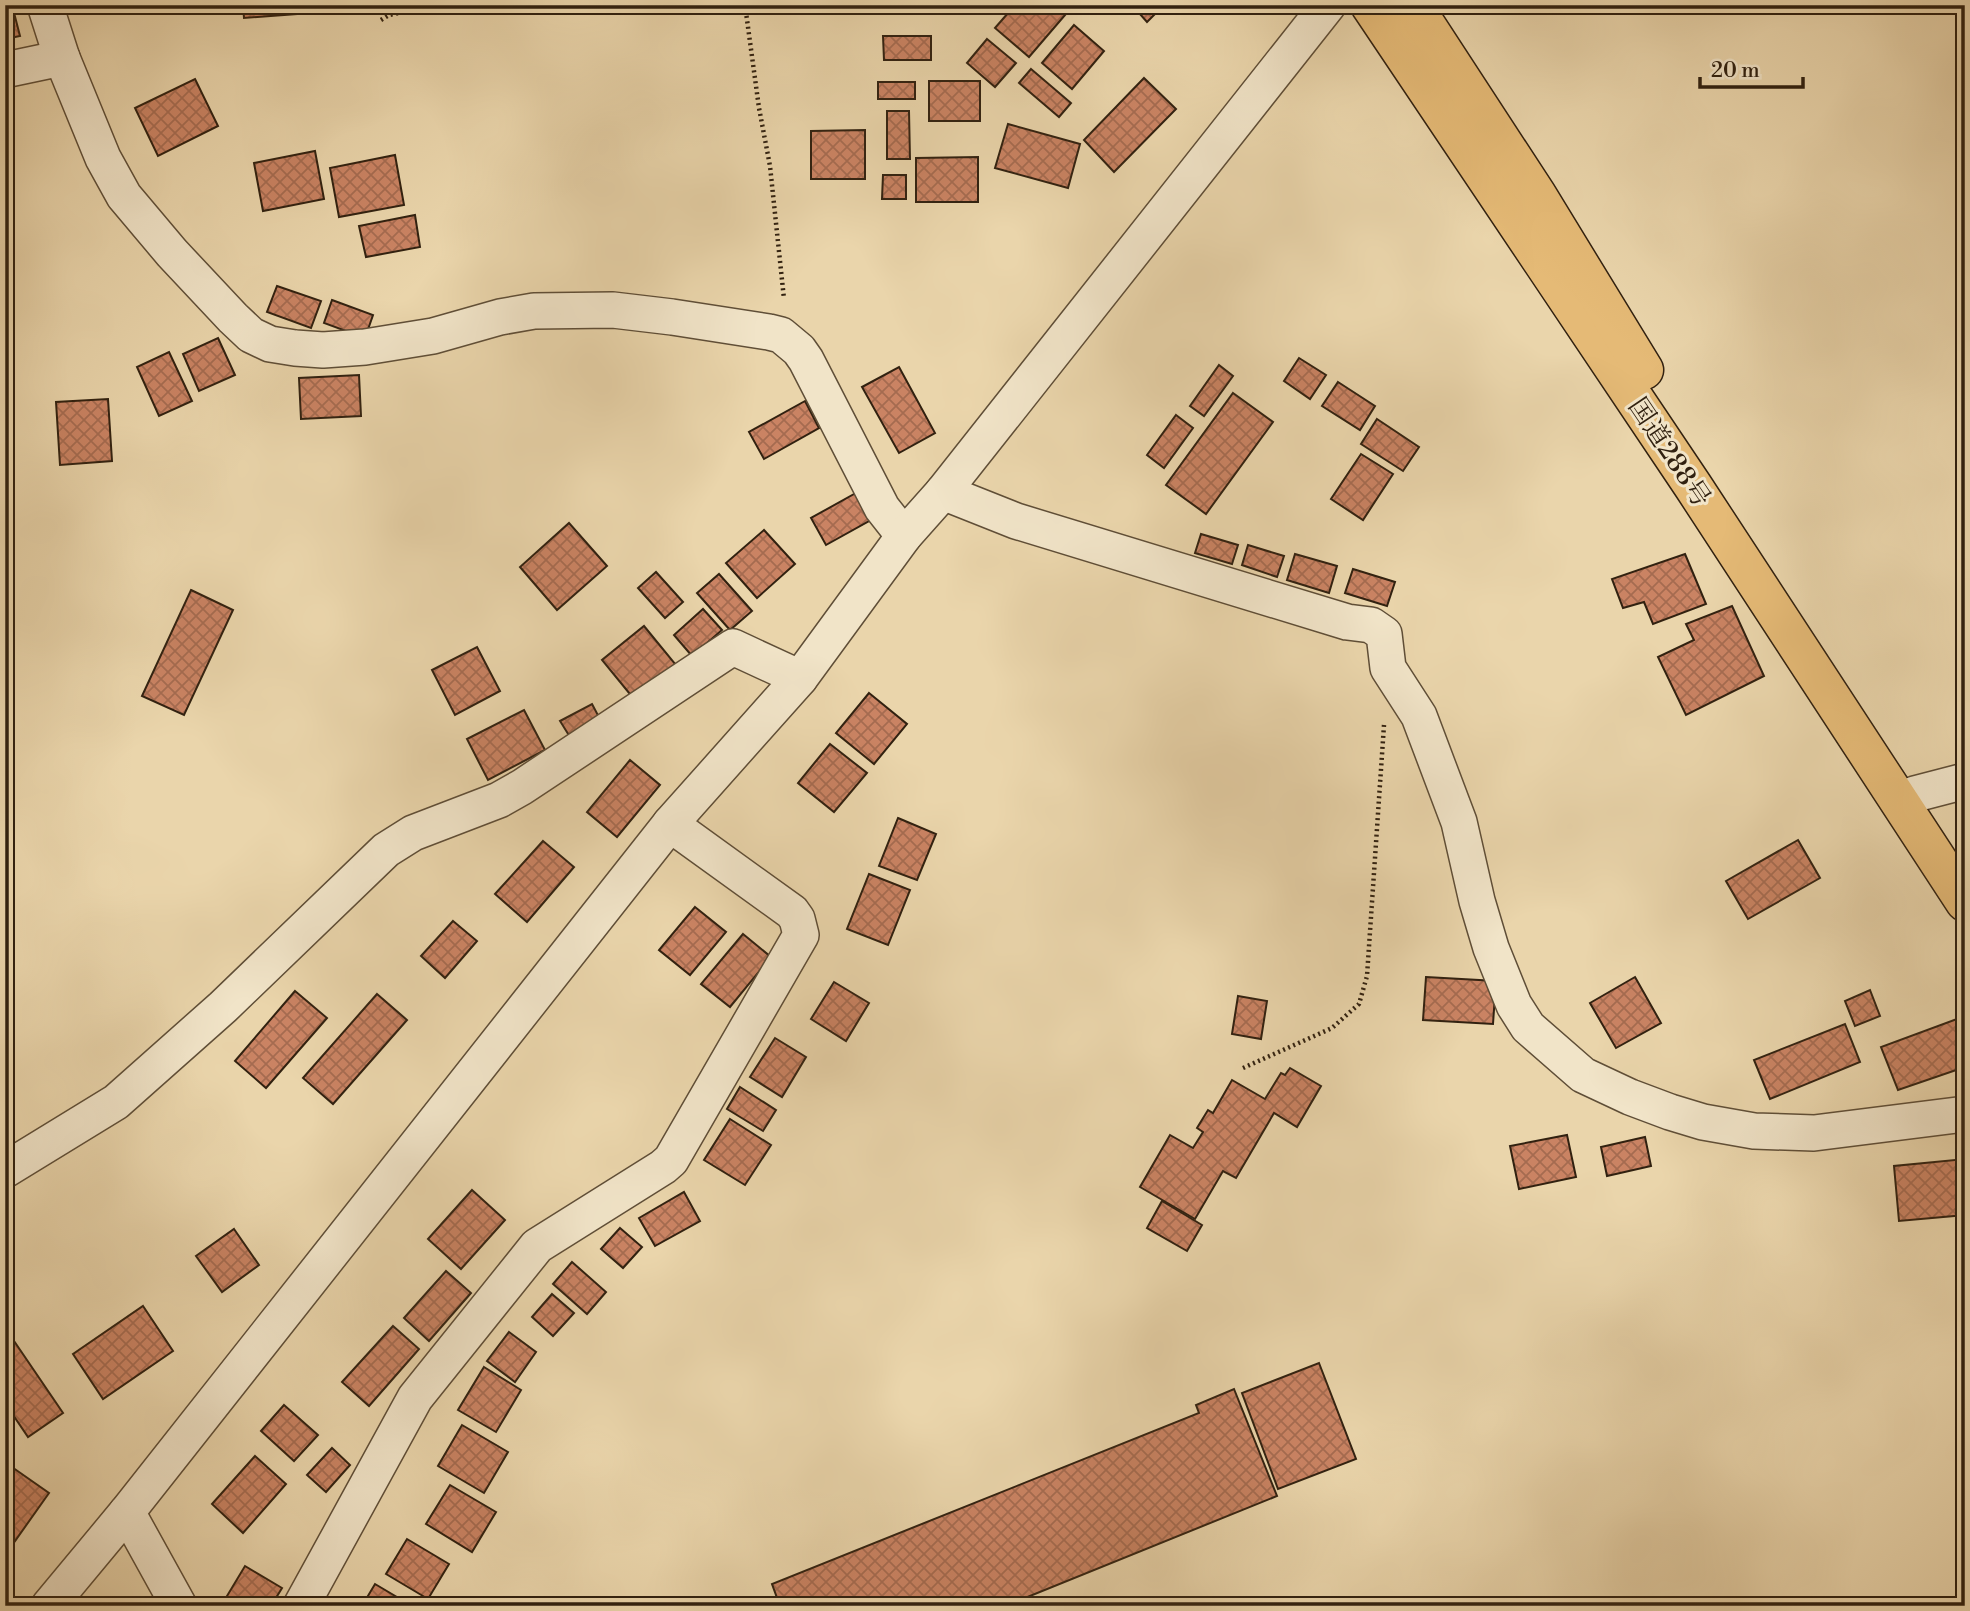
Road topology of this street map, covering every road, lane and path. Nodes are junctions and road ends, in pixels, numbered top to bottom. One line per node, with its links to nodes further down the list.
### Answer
1 (45, 5): 8 (street)
2 (438, 5): 7 (path)
3 (745, 5): 10 (path)
4 (1328, 5): 11 (street)
5 (1370, 5): 16 (highway, 国道288号)
6 (1413, 5): 16 (highway, 国道288号)
7 (381, 20)
8 (62, 58): 9 (street); 10 (street)
9 (5, 71)
10 (781, 335): 12 (street)
11 (943, 492): 12 (street); 13 (street)
12 (904, 536): 14 (street)
13 (1388, 668): 20 (path); 21 (street)
14 (800, 678): 17 (street); 22 (street)
15 (1965, 780): 16 (street)
16 (1907, 797): 18 (highway, 国道288号); 19 (highway, 国道288号)
17 (670, 824): 23 (street); 26 (street)
18 (1965, 869)
19 (1965, 902)
20 (1243, 1068)
21 (1965, 1114)
22 (5, 1170)
23 (127, 1513): 24 (street); 25 (street)
24 (49, 1606)
25 (179, 1606)
26 (301, 1606)

